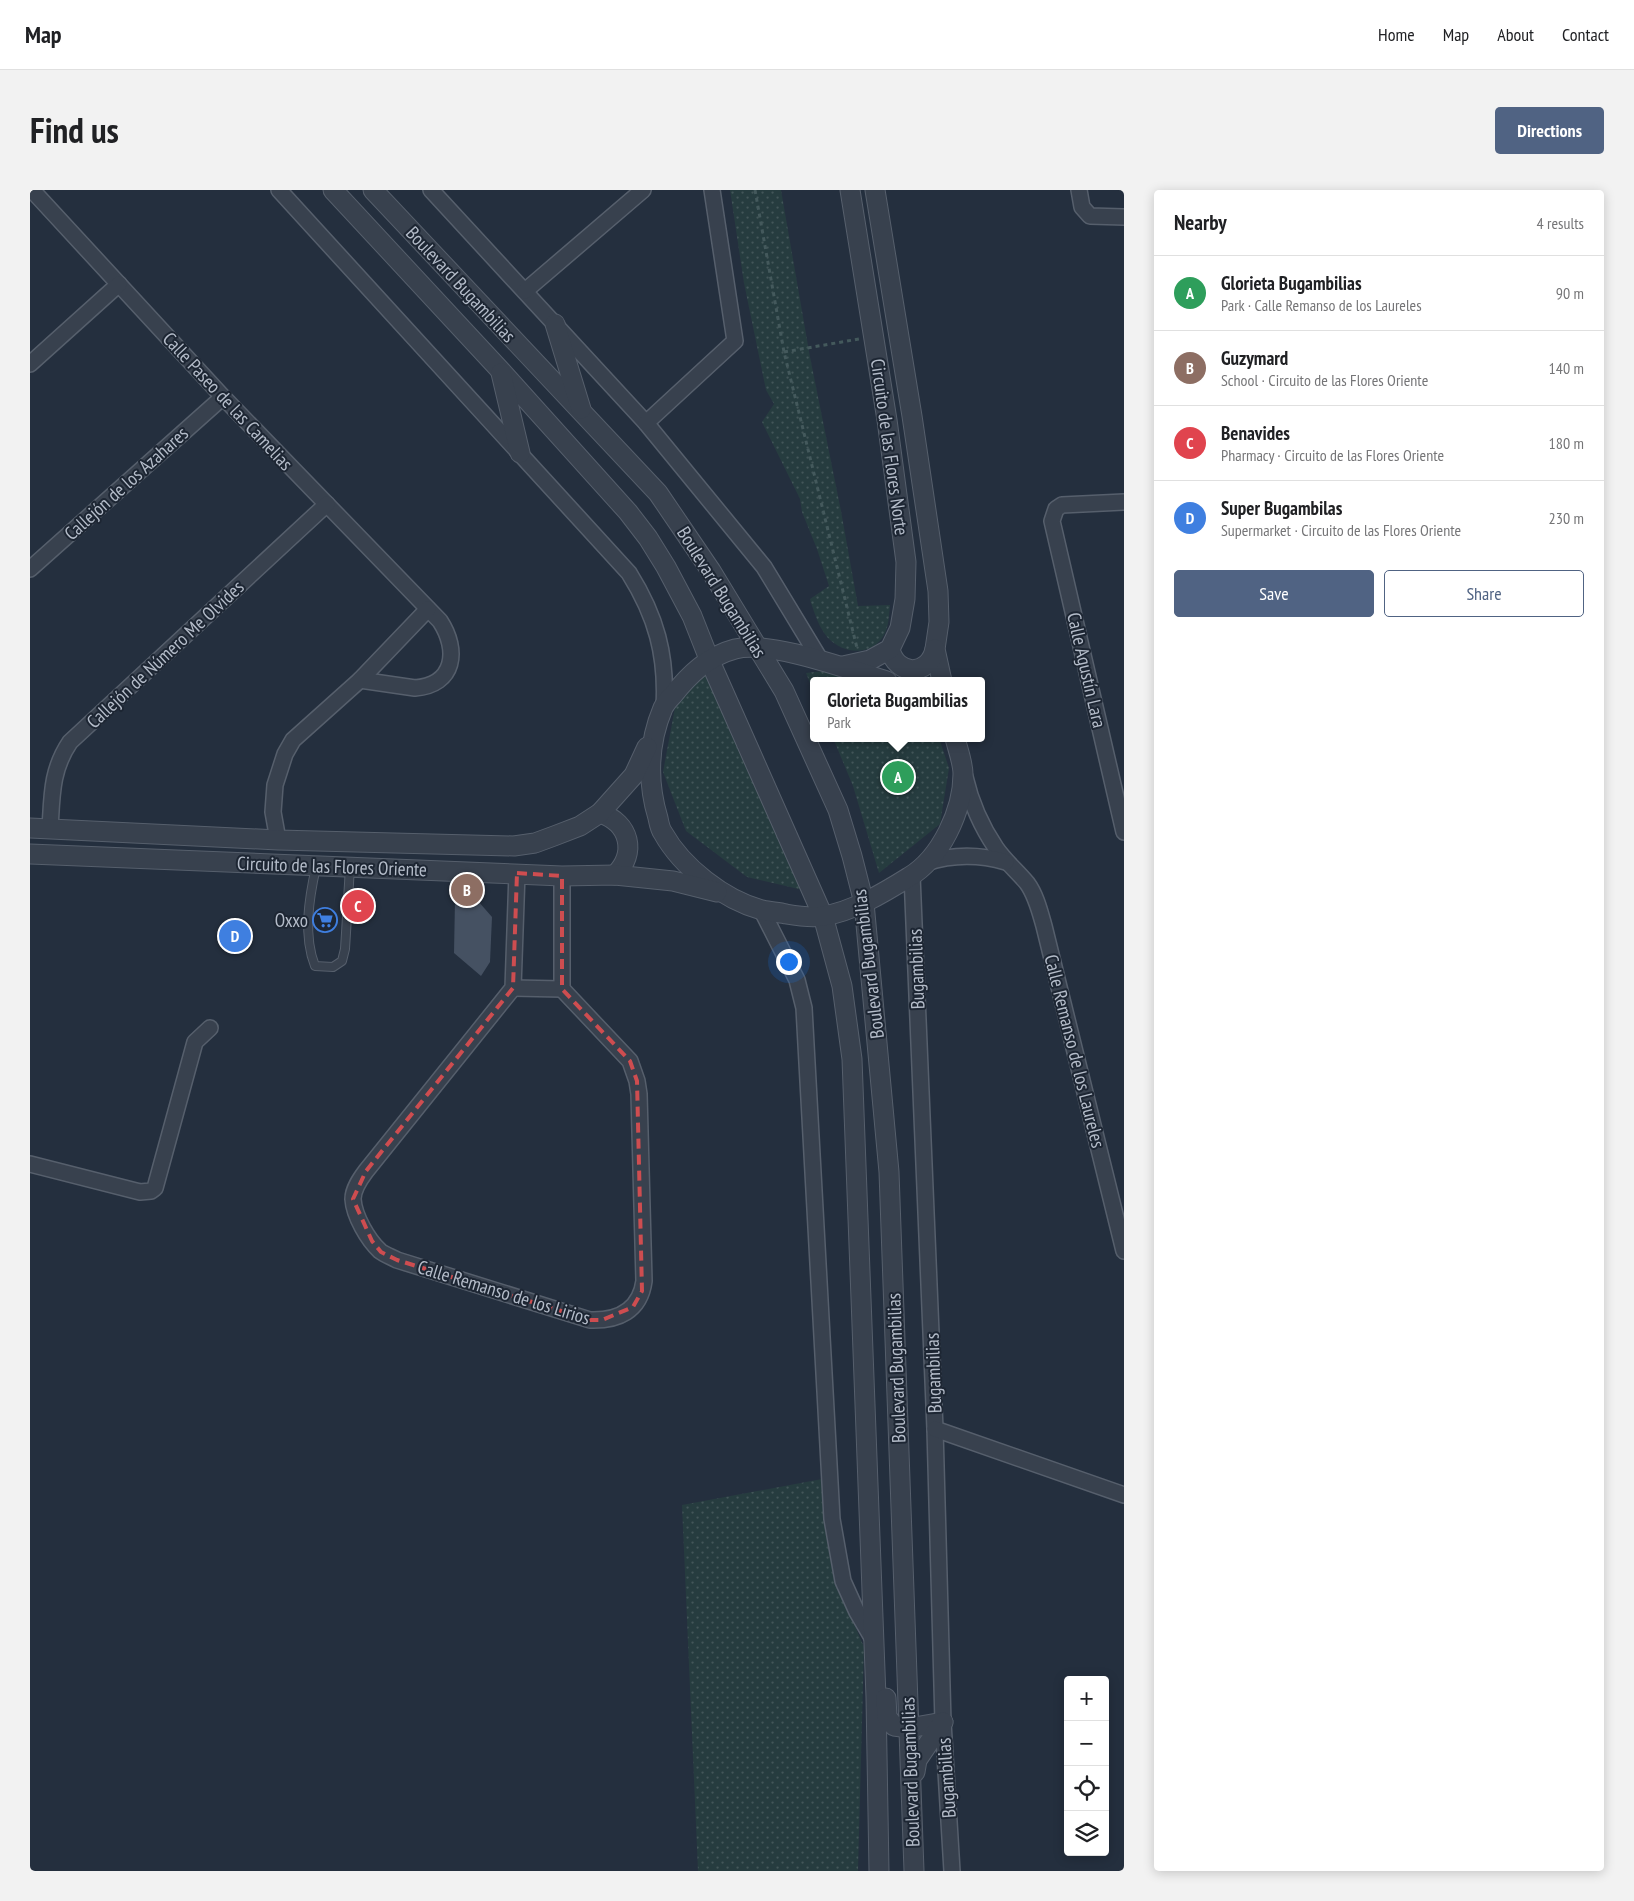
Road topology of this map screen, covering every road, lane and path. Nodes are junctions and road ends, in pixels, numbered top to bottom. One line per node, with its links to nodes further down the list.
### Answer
1 (32, 190): 13 (street, Calle Paseo de las Camelias)
2 (279, 190): 25 (street)
3 (333, 190): 19 (street, Boulevard Bugambilias)
4 (373, 190): 21 (street, Boulevard Bugambilias)
5 (431, 190): 14 (street, Boulevard Bugambilias)
6 (642, 190): 14 (street)
7 (712, 190): 24 (street)
8 (754, 190): 17 (path)
9 (850, 190): 16 (street, Circuito de las Flores Norte)
10 (875, 190): 22 (street, Circuito de las Flores Norte)
11 (1080, 190): 12 (street)
12 (1124, 217)
13 (119, 284): 18 (street); 20 (street, Calle Paseo de las Camelias)
14 (525, 291): 15 (street, Boulevard Bugambilias)
15 (555, 324): 21 (street); 24 (street, Boulevard Bugambilias)
16 (874, 336): 17 (path); 23 (street, Circuito de las Flores Norte)
17 (784, 352): 35 (path)
18 (30, 364)
19 (501, 371): 25 (street); 33 (street, Boulevard Bugambilias)
20 (223, 396): 27 (street, Calle Paseo de las Camelias); 28 (street, Callejón de los Azahares)
21 (582, 412): 30 (street, Boulevard Bugambilias)
22 (912, 416): 23 (street); 32 (street, Circuito de las Flores Norte)
23 (887, 420): 31 (street, Circuito de las Flores Norte)
24 (646, 423): 34 (street, Boulevard Bugambilias)
25 (520, 453): 40 (street)
26 (1124, 502): 44 (street, Calle Agustín Lara)
27 (327, 504): 29 (street, Calle Paseo de las Camelias); 47 (street, Callejón de Número Me Olvides)
28 (30, 569)
29 (428, 609): 39 (street); 39 (street, Calle Paseo de las Camelias)
30 (757, 647): 33 (street); 34 (street); 59 (street, Boulevard Bugambilias)
31 (890, 649): 32 (street); 35 (street)
32 (935, 649): 38 (street, Circuito de las Flores Norte)
33 (709, 659): 40 (street); 61 (street, Boulevard Bugambilias)
34 (821, 661): 36 (street)
35 (861, 662): 36 (street)
36 (840, 667): 37 (street)
37 (874, 677)
38 (941, 677)
39 (360, 680): 49 (street)
40 (664, 707): 41 (street)
41 (658, 726): 45 (street, Circuito de las Flores Oriente); 58 (street)
42 (956, 742): 43 (street)
43 (963, 772): 51 (street, Calle Remanso de los Laureles); 54 (street)
44 (1118, 772): 48 (street, Calle Agustín Lara)
45 (600, 813): 49 (street, Circuito de las Flores Oriente); 57 (street)
46 (30, 828): 47 (street, Circuito de las Flores Oriente)
47 (50, 829): 49 (street, Circuito de las Flores Oriente)
48 (1124, 832)
49 (278, 840)
50 (30, 854): 52 (street, Circuito de las Flores Oriente)
51 (1006, 862): 54 (street); 66 (street, Calle Remanso de los Laureles)
52 (316, 865): 53 (street, Circuito de las Flores Oriente); 53 (lane)
53 (350, 866): 55 (street, Circuito de las Flores Oriente)
54 (919, 869): 59 (street); 67 (street, Bugambilias)
55 (517, 873): 56 (street, Circuito de las Flores Oriente); 62 (street)
56 (562, 876): 57 (street, Circuito de las Flores Oriente); 63 (street)
57 (615, 876): 58 (street, Circuito de las Flores Oriente)
58 (722, 893): 60 (street)
59 (864, 903): 61 (street); 71 (street, Boulevard Bugambilias)
60 (761, 909): 61 (street); 69 (street, Boulevard Bugambilias)
61 (823, 916): 69 (street, Boulevard Bugambilias)
62 (513, 988): 63 (street); 63 (street, Calle Remanso de los Lirios)
63 (562, 988)
64 (210, 1028): 65 (street)
65 (30, 1164)
66 (1124, 1251)
67 (935, 1429): 68 (street); 70 (street, Bugambilias)
68 (1124, 1495)
69 (874, 1649): 71 (street); 73 (street, Boulevard Bugambilias)
70 (942, 1722): 71 (street); 72 (street); 75 (street, Bugambilias)
71 (909, 1728): 72 (street, Boulevard Bugambilias)
72 (912, 1792): 74 (street, Boulevard Bugambilias)
73 (879, 1871)
74 (914, 1871)
75 (952, 1871)

